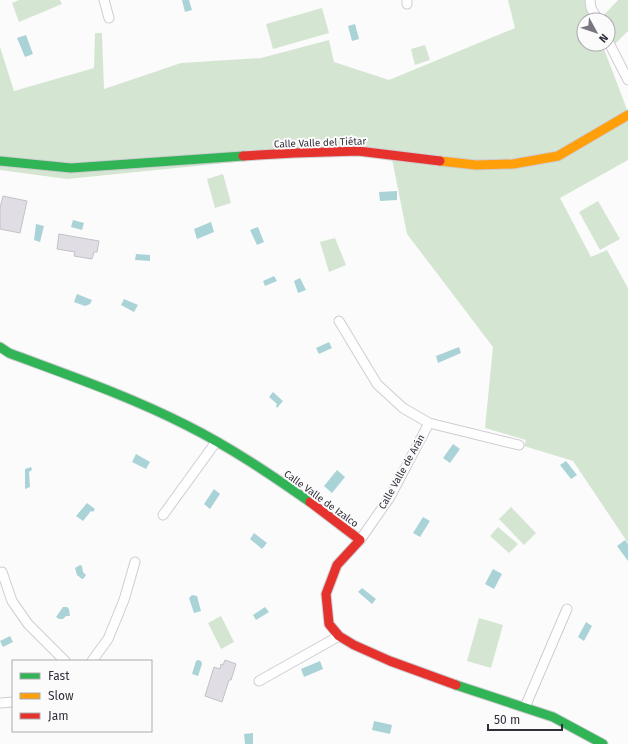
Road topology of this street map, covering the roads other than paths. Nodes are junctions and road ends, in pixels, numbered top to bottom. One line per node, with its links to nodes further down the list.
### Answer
1 (104, 0): 4 (street)
2 (590, 0): 3 (street)
3 (594, 12)
4 (109, 18)
5 (614, 52): 6 (street)
6 (628, 80)
7 (628, 115): 8 (street, Calle Valle del Tiétar)
8 (0, 161)
9 (339, 321): 11 (street, Calle Valle de Arán)
10 (0, 347): 12 (street, Calle Valle de Izalco)
11 (429, 423): 13 (street, Calle Valle de Arán); 15 (street, Calle Valle de Arán)
12 (216, 442): 14 (street); 15 (street, Calle Valle de Izalco)
13 (519, 445)
14 (163, 515)
15 (360, 540): 19 (street, Calle Valle de Izalco)
16 (135, 562): 21 (street)
17 (2, 572): 20 (street)
18 (567, 609): 25 (street)
19 (339, 636): 22 (street); 25 (street, Calle Valle de Izalco)
20 (64, 660)
21 (93, 660)
22 (259, 681)
23 (12, 702): 24 (street)
24 (0, 703)
25 (526, 707): 26 (street, Calle Valle de Izalco)
26 (603, 744)

